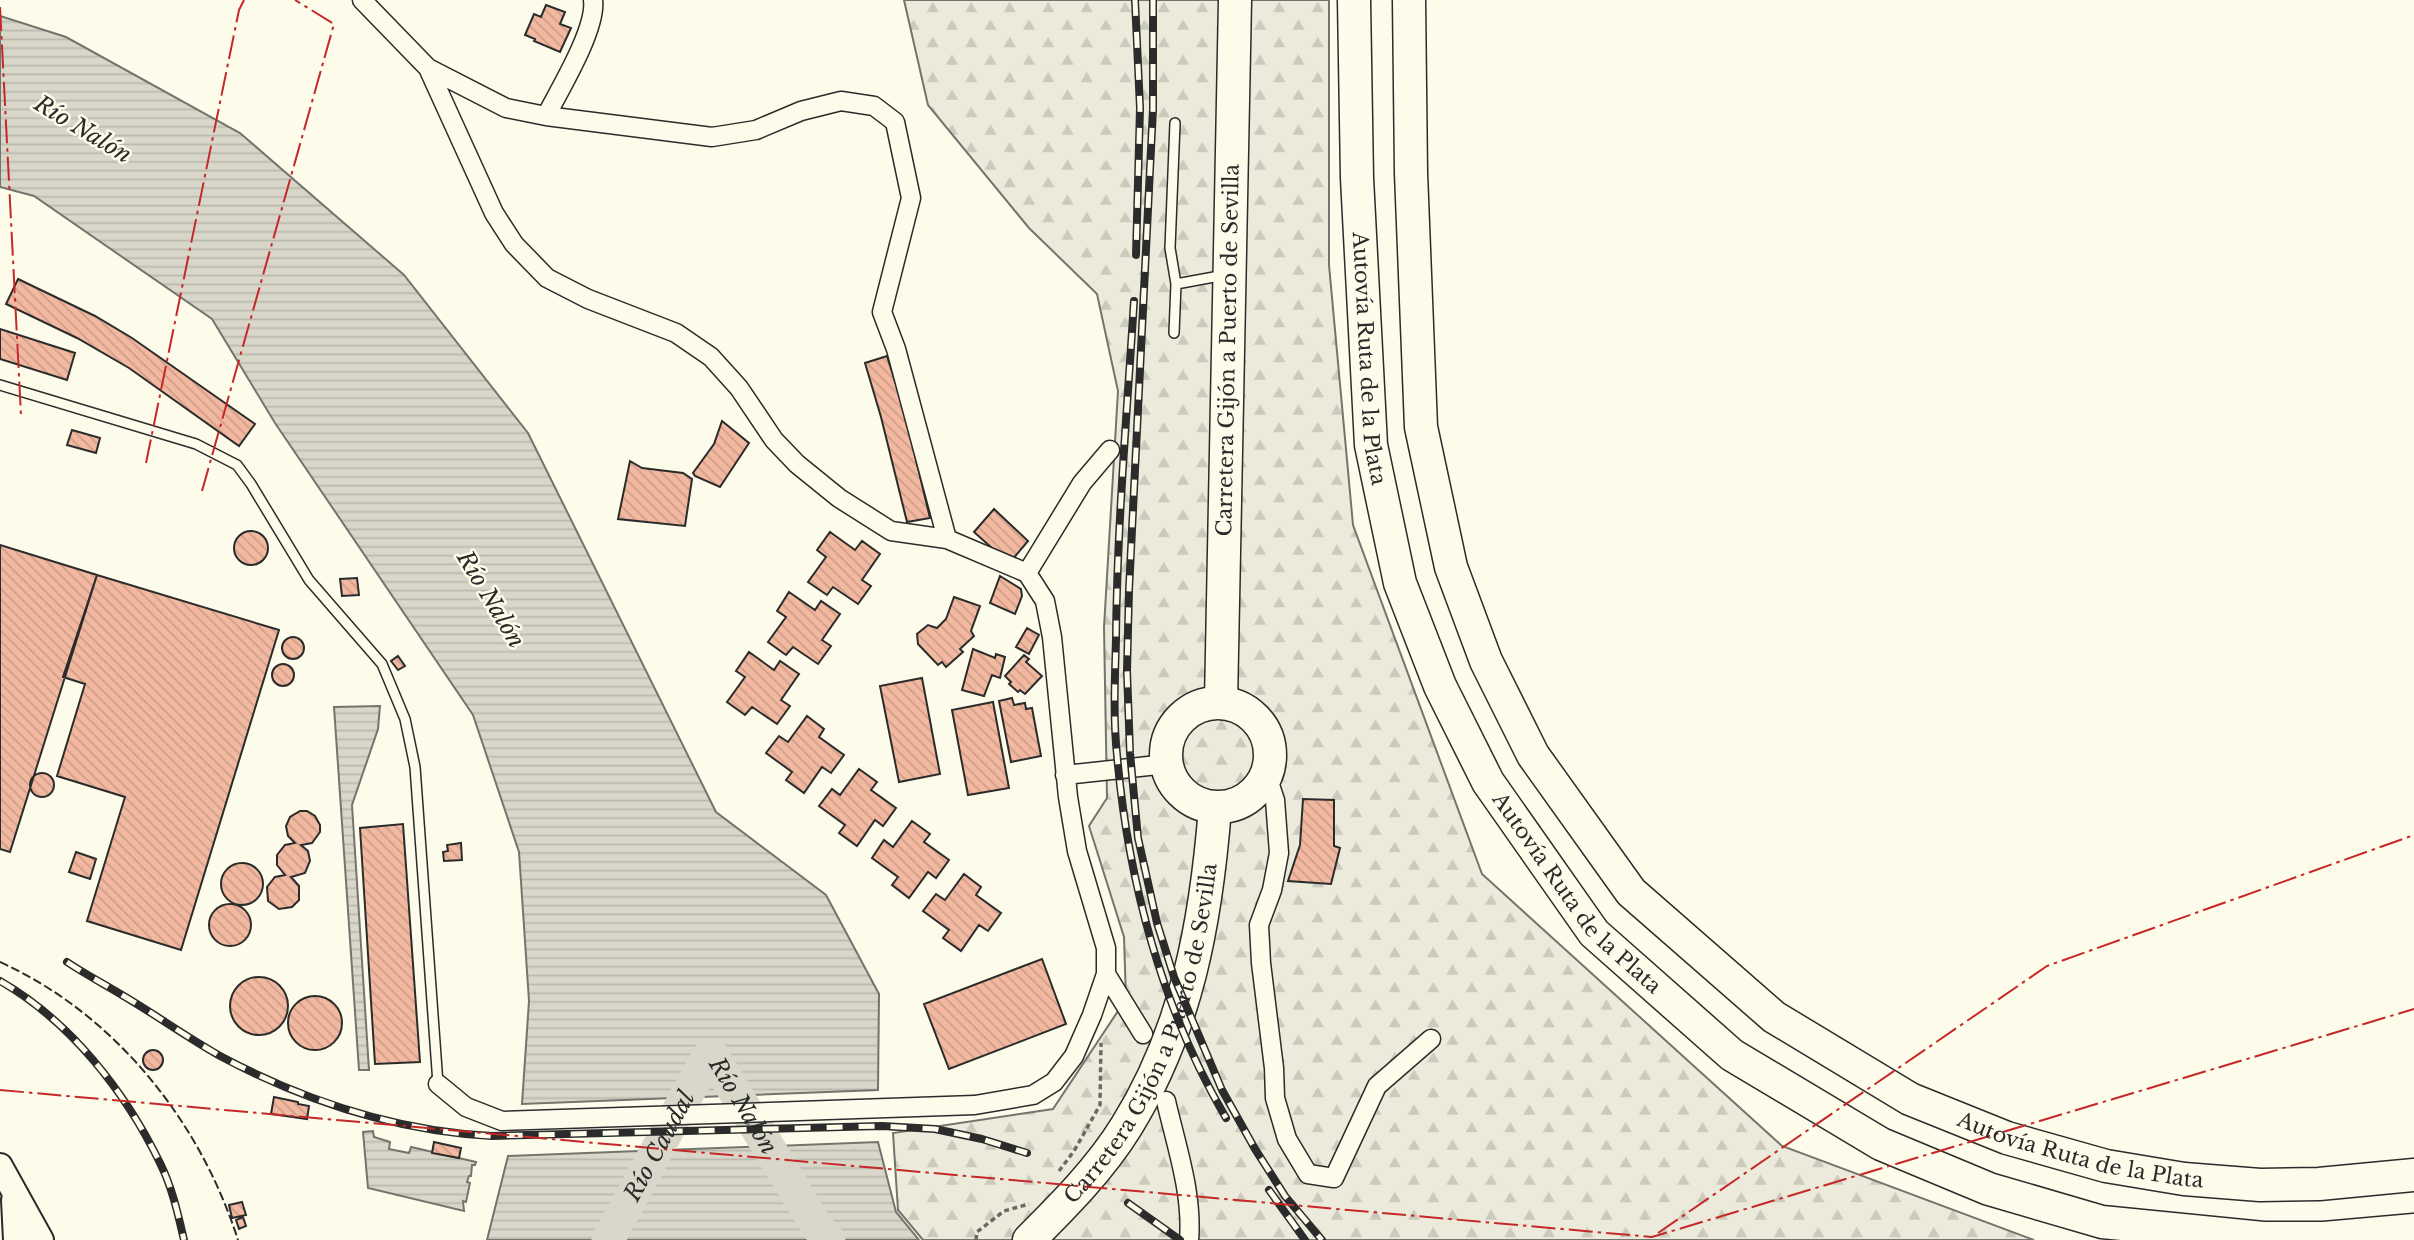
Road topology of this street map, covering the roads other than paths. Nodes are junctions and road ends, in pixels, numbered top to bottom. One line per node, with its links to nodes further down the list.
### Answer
1 (362, 0): 7 (street)
2 (593, 0): 8 (street)
3 (1235, 0): 11 (highway, Carretera Gijón a Puerto de Sevilla)
4 (1354, 0): 30 (highway, Autovía Ruta de la Plata)
5 (1409, 0): 10 (highway, Autovía Ruta de la Plata)
6 (1420, 0): 10 (highway)
7 (428, 68): 8 (street); 16 (street)
8 (546, 116): 16 (street)
9 (1175, 123): 12 (lane)
10 (1411, 173): 29 (highway, Autovía Ruta de la Plata)
11 (1230, 274): 12 (lane); 18 (highway, Carretera Gijón a Puerto de Sevilla)
12 (1176, 284): 13 (lane)
13 (1174, 333)
14 (0, 385): 26 (lane)
15 (1110, 450): 17 (street)
16 (947, 539): 17 (street)
17 (1027, 573): 20 (street)
18 (1221, 702): 19 (highway); 21 (highway)
19 (1167, 764): 20 (street); 22 (highway)
20 (1065, 775): 23 (street)
21 (1267, 776): 22 (highway); 25 (street)
22 (1215, 808): 34 (highway, Carretera Gijón a Puerto de Sevilla)
23 (1106, 974): 24 (street); 26 (street)
24 (1143, 1034)
25 (1431, 1039)
26 (438, 1084)
27 (1166, 1101): 31 (street)
28 (5, 1174): 32 (street); 33 (street)
29 (2414, 1175)
30 (2414, 1230)
31 (1190, 1234)
32 (16, 1240)
33 (41, 1240)
34 (1029, 1240)

